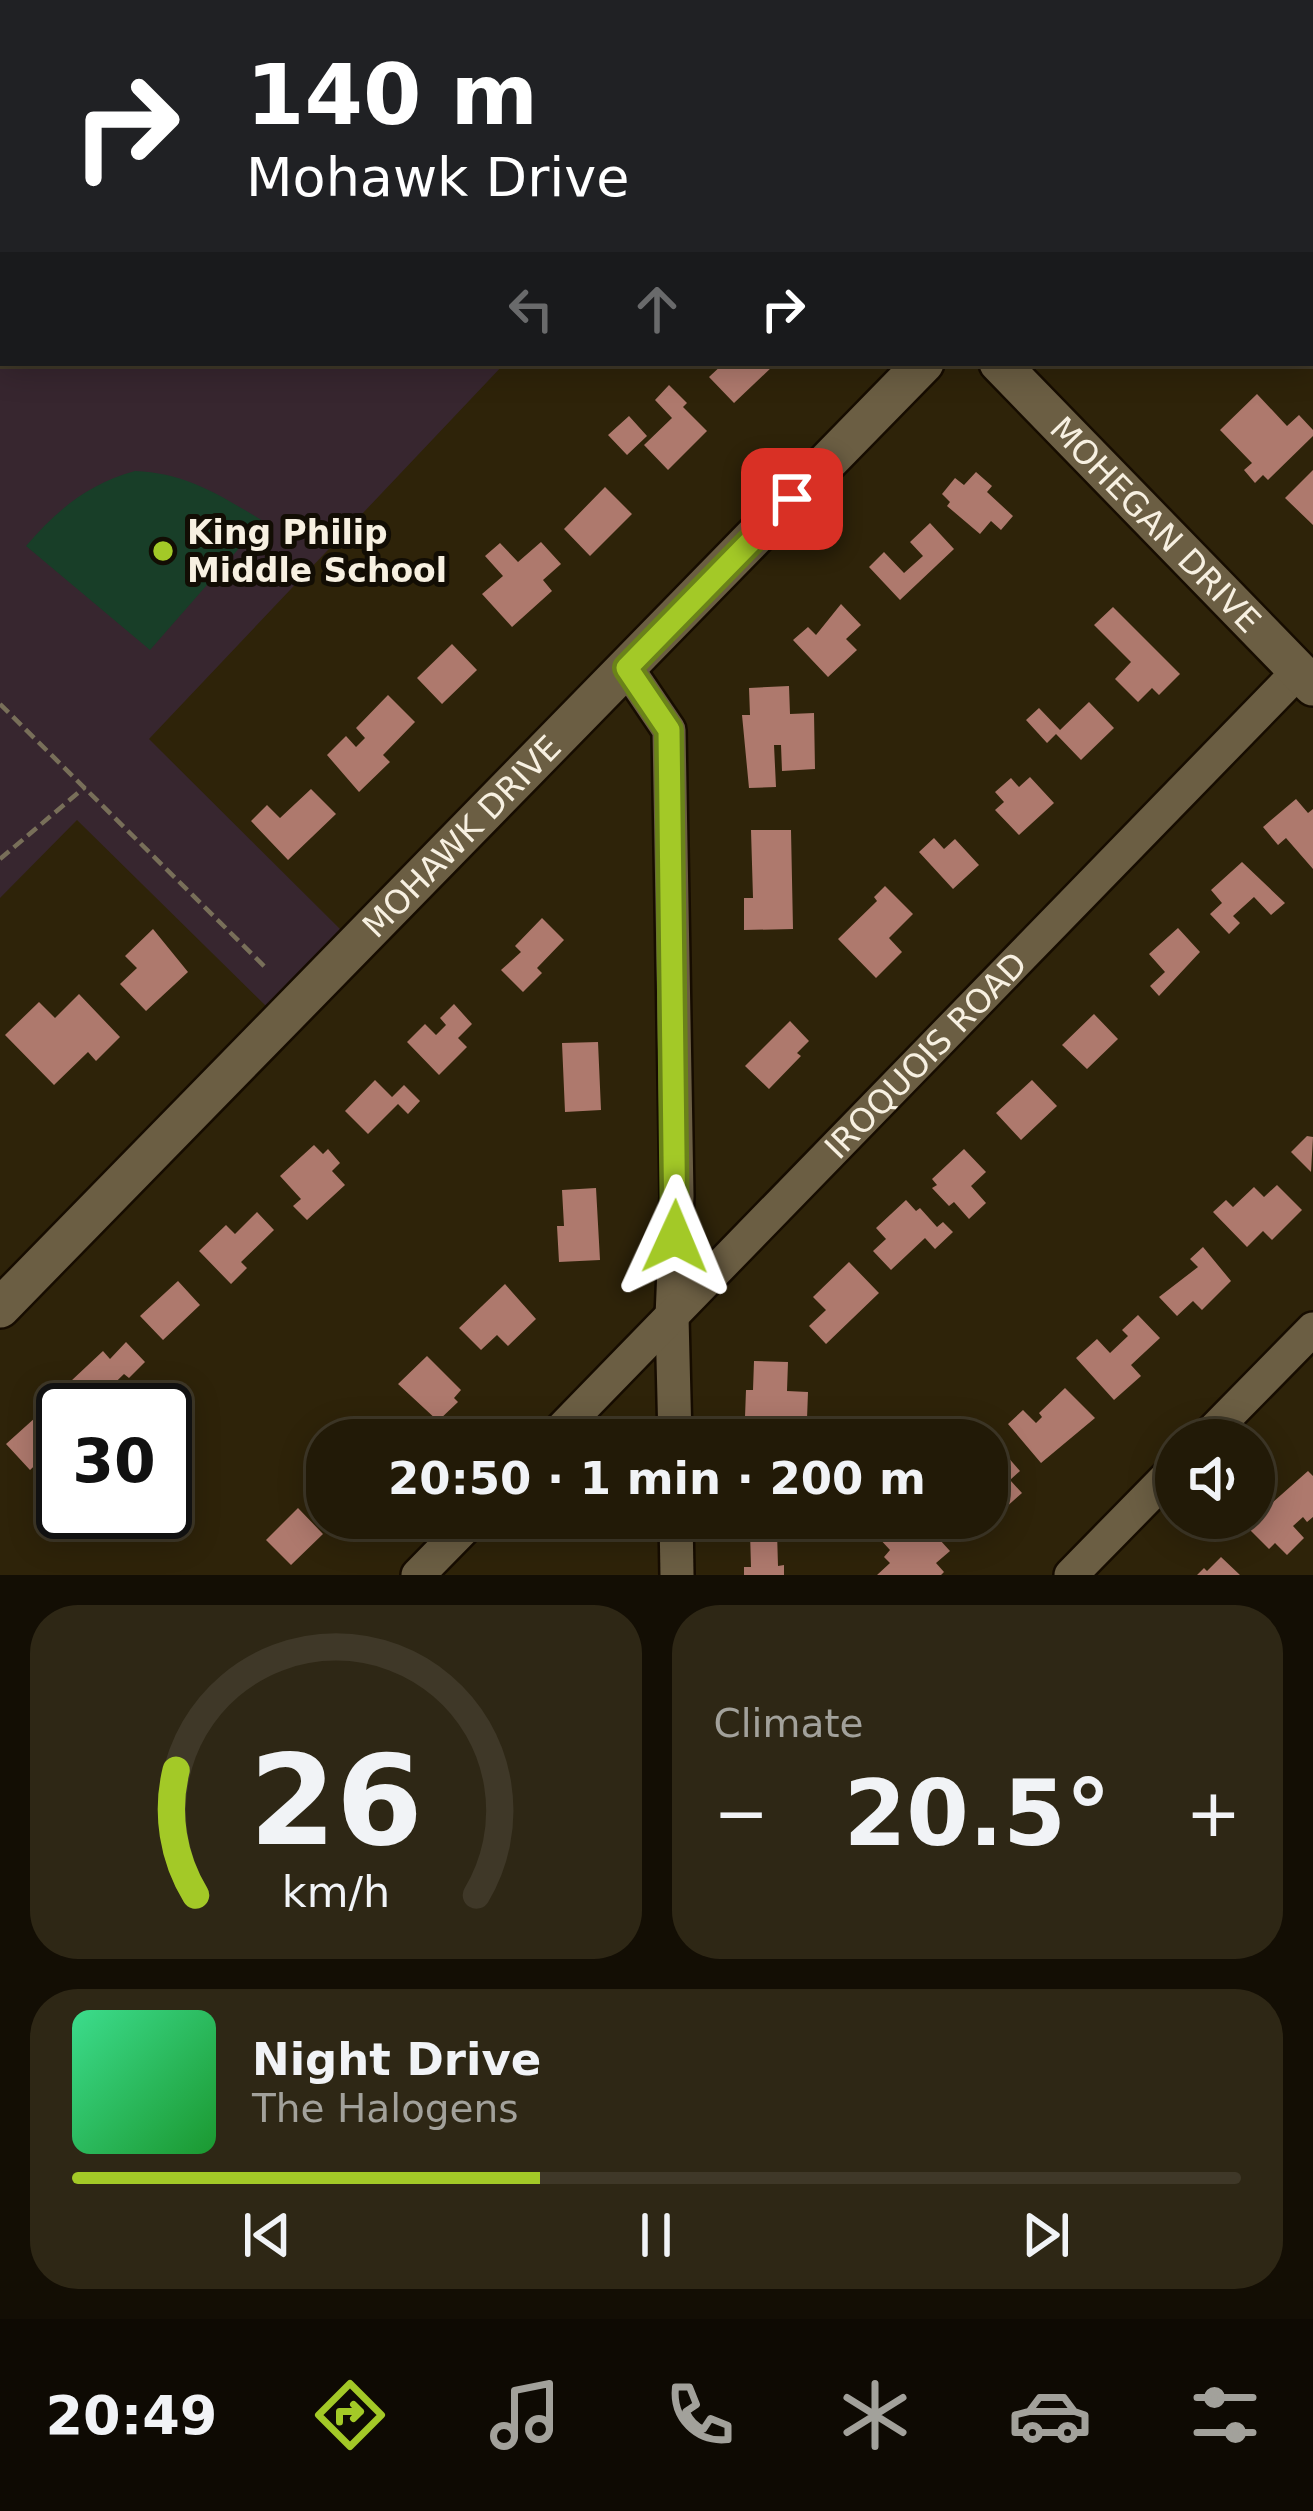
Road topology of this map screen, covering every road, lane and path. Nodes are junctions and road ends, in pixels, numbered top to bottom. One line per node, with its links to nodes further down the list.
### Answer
1 (921, 366): 3 (street, MOHAWK DRIVE)
2 (1002, 366): 4 (street, MOHEGAN DRIVE)
3 (627, 668): 9 (street, MOHAWK DRIVE); 10 (street)
4 (1306, 679): 10 (street, IROQUOIS ROAD)
5 (0, 704): 6 (path)
6 (85, 788): 7 (path); 8 (path)
7 (0, 859)
8 (266, 968)
9 (0, 1308)
10 (673, 1317): 12 (street, IROQUOIS ROAD); 13 (street)
11 (1313, 1329): 14 (street)
12 (572, 1419)
13 (674, 1419)
14 (1225, 1419)
15 (1155, 1489): 20 (street)
16 (453, 1539): 18 (street)
17 (676, 1539): 19 (street)
18 (418, 1575)
19 (677, 1575)
20 (1071, 1575)

